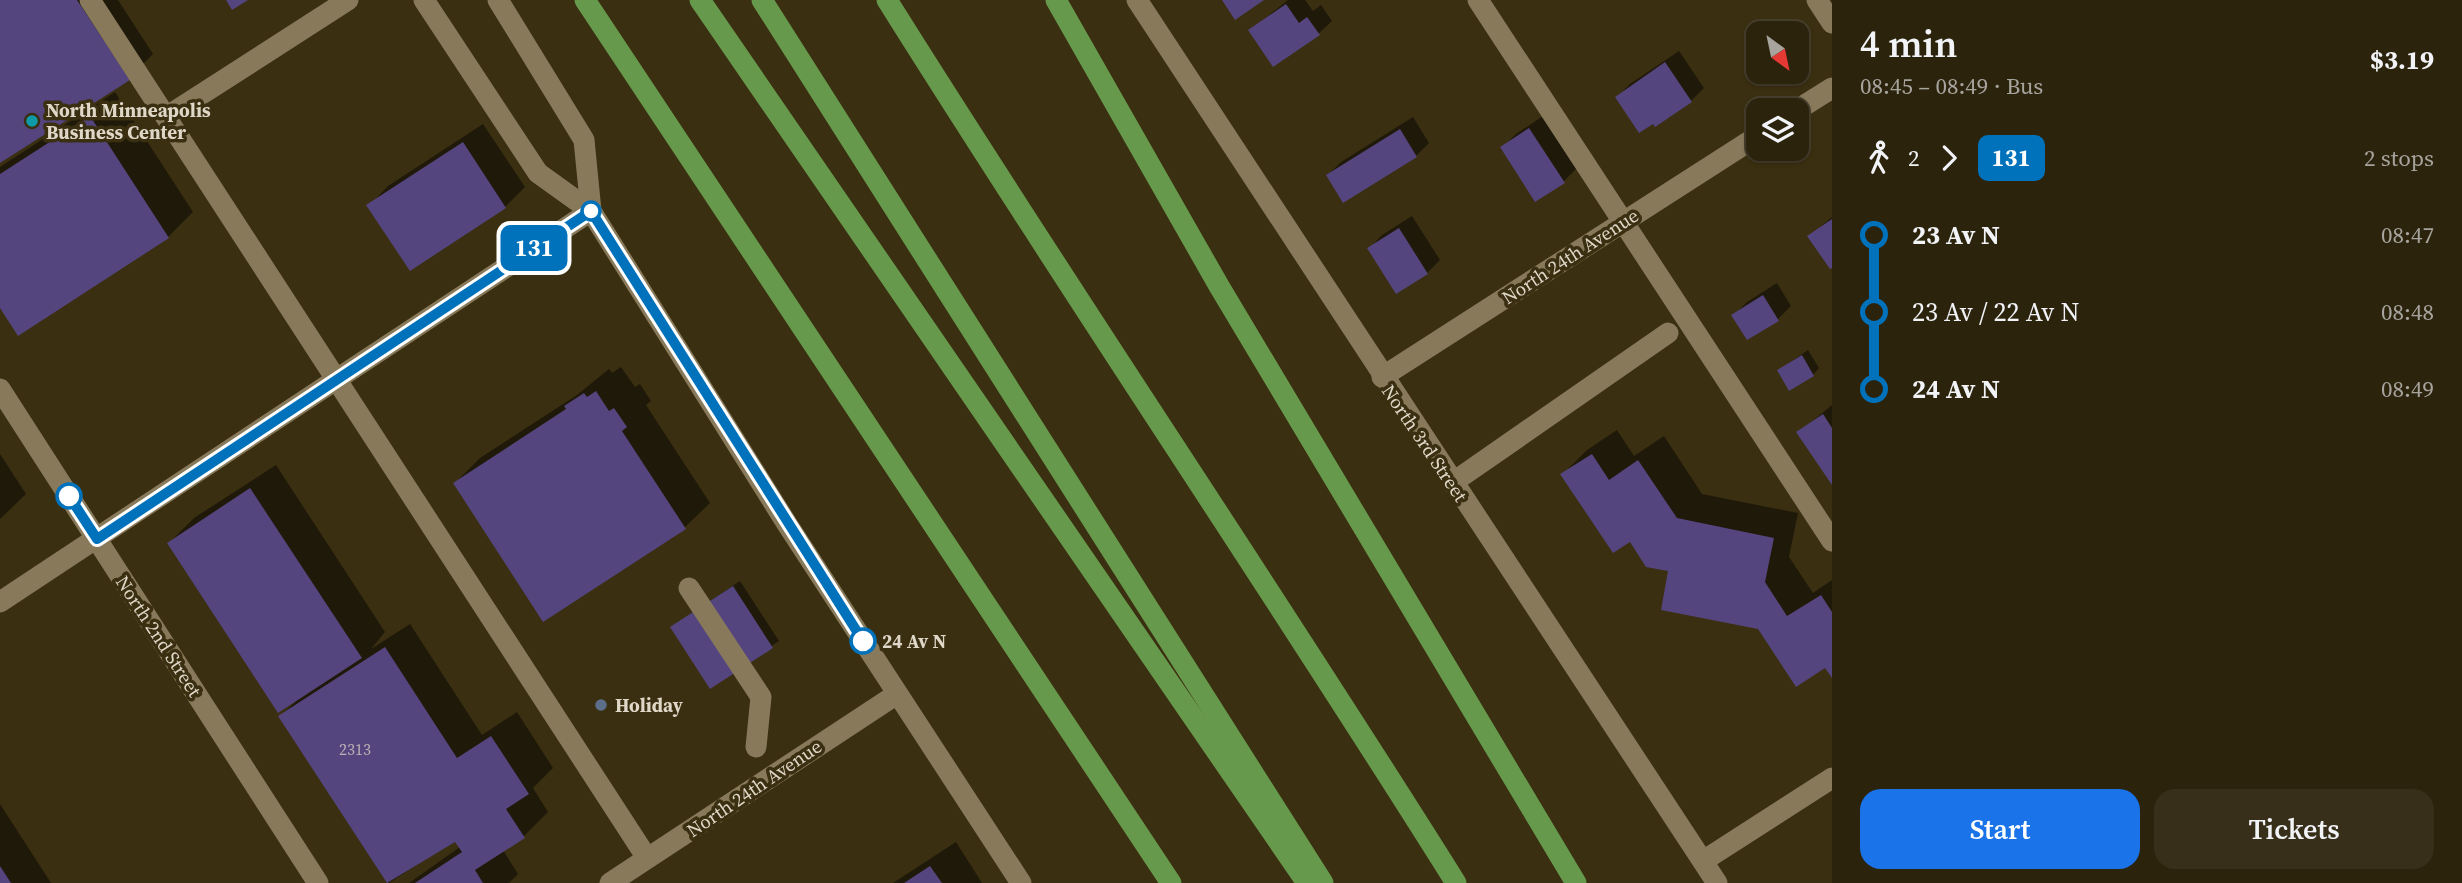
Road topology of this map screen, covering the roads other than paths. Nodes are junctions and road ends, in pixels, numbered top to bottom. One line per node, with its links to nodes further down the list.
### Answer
1 (90, 0): 16 (street)
2 (348, 0): 16 (street)
3 (424, 0): 18 (street)
4 (499, 0): 18 (street)
5 (585, 0): 37 (highway)
6 (700, 0): 38 (highway)
7 (762, 0): 39 (highway)
8 (887, 0): 40 (highway)
9 (1056, 0): 41 (highway)
10 (1137, 0): 21 (street, North 3rd Street)
11 (1478, 0): 19 (street)
12 (1817, 0): 13 (street)
13 (1832, 23)
14 (1832, 88): 15 (street)
15 (1809, 102)
16 (166, 117): 22 (street)
17 (1746, 143): 19 (street, North 24th Avenue)
18 (591, 211): 22 (street); 29 (street)
19 (1622, 223): 21 (street, North 24th Avenue); 26 (street)
20 (1668, 332): 24 (street)
21 (1382, 377): 24 (street, North 3rd Street)
22 (336, 380): 25 (street); 32 (street)
23 (0, 389): 25 (street, North 2nd Street)
24 (1452, 483): 33 (street, North 3rd Street)
25 (97, 539): 28 (street); 34 (street, North 2nd Street)
26 (1832, 541)
27 (689, 588): 30 (street)
28 (0, 602)
29 (897, 694): 32 (street, North 24th Avenue); 36 (street)
30 (757, 747)
31 (1832, 778): 33 (street)
32 (647, 858): 35 (street, North 24th Avenue)
33 (1703, 861): 42 (street, North 3rd Street)
34 (318, 883)
35 (610, 883)
36 (1021, 883)
37 (1171, 883)
38 (1307, 883)
39 (1323, 883)
40 (1456, 883)
41 (1576, 883)
42 (1717, 883)

